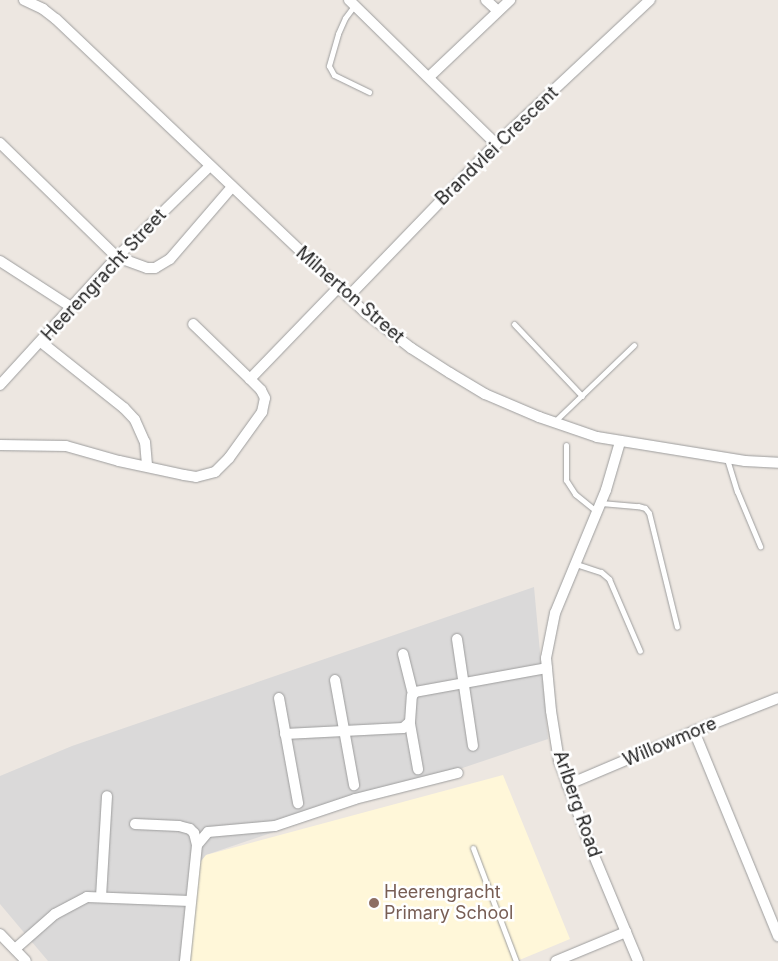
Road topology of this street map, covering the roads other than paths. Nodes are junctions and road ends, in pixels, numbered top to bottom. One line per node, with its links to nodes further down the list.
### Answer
1 (24, 0): 11 (street, Milnerton Street)
2 (486, 0): 6 (street)
3 (510, 0): 6 (street)
4 (650, 0): 10 (street, Brandvlei Crescent)
5 (352, 3): 7 (street); 8 (lane)
6 (498, 11): 7 (street)
7 (429, 77): 10 (street)
8 (369, 92)
9 (0, 143): 13 (street)
10 (496, 144): 16 (street, Brandvlei Crescent)
11 (210, 166): 12 (street, Milnerton Street); 13 (street, Heerengracht Street)
12 (232, 187): 13 (street); 15 (street, Milnerton Street)
13 (117, 257): 17 (street, Heerengracht Street)
14 (0, 261): 17 (street)
15 (338, 288): 16 (street, Milnerton Street); 22 (street)
16 (348, 297): 25 (street, Milnerton Street)
17 (71, 307): 20 (street, Heerengracht Street)
18 (193, 324): 22 (street)
19 (514, 324): 24 (lane)
20 (42, 342): 23 (street, Heerengracht Street); 31 (street)
21 (634, 345): 24 (lane)
22 (250, 379): 31 (street)
23 (0, 384)
24 (582, 396): 25 (lane)
25 (554, 422): 26 (street, Milnerton Street)
26 (620, 442): 29 (street, Milnerton Street); 32 (street, Arlberg Road)
27 (566, 445): 32 (lane)
28 (0, 446): 31 (street)
29 (727, 458): 30 (street, Milnerton Street); 33 (lane)
30 (778, 463)
31 (147, 466)
32 (599, 508): 34 (street, Arlberg Road); 35 (lane)
33 (760, 546)
34 (575, 564): 37 (lane); 39 (street, Arlberg Road)
35 (677, 627)
36 (456, 639): 41 (street)
37 (640, 651)
38 (403, 654): 42 (street)
39 (547, 668): 41 (street); 53 (street, Arlberg Road)
40 (335, 680): 47 (street)
41 (463, 683): 42 (street); 49 (street)
42 (413, 694): 45 (street)
43 (279, 698): 48 (street)
44 (776, 699): 46 (street, Willowmore)
45 (410, 724): 47 (street); 50 (street)
46 (694, 730): 53 (street, Willowmore); 63 (street)
47 (344, 731): 48 (street); 52 (street)
48 (285, 734): 55 (street)
49 (472, 746)
50 (418, 769)
51 (458, 773): 57 (street)
52 (354, 785)
53 (567, 786): 61 (street, Arlberg Road)
54 (107, 796): 59 (street)
55 (298, 802)
56 (135, 824): 57 (street)
57 (196, 845): 60 (street)
58 (473, 848): 67 (lane)
59 (100, 897): 60 (street); 64 (street)
60 (190, 901): 66 (street)
61 (626, 932): 68 (street); 69 (street, Arlberg Road)
62 (0, 934): 64 (street)
63 (778, 936)
64 (15, 949): 65 (street)
65 (26, 961)
66 (185, 961)
67 (516, 961)
68 (556, 961)
69 (638, 961)

